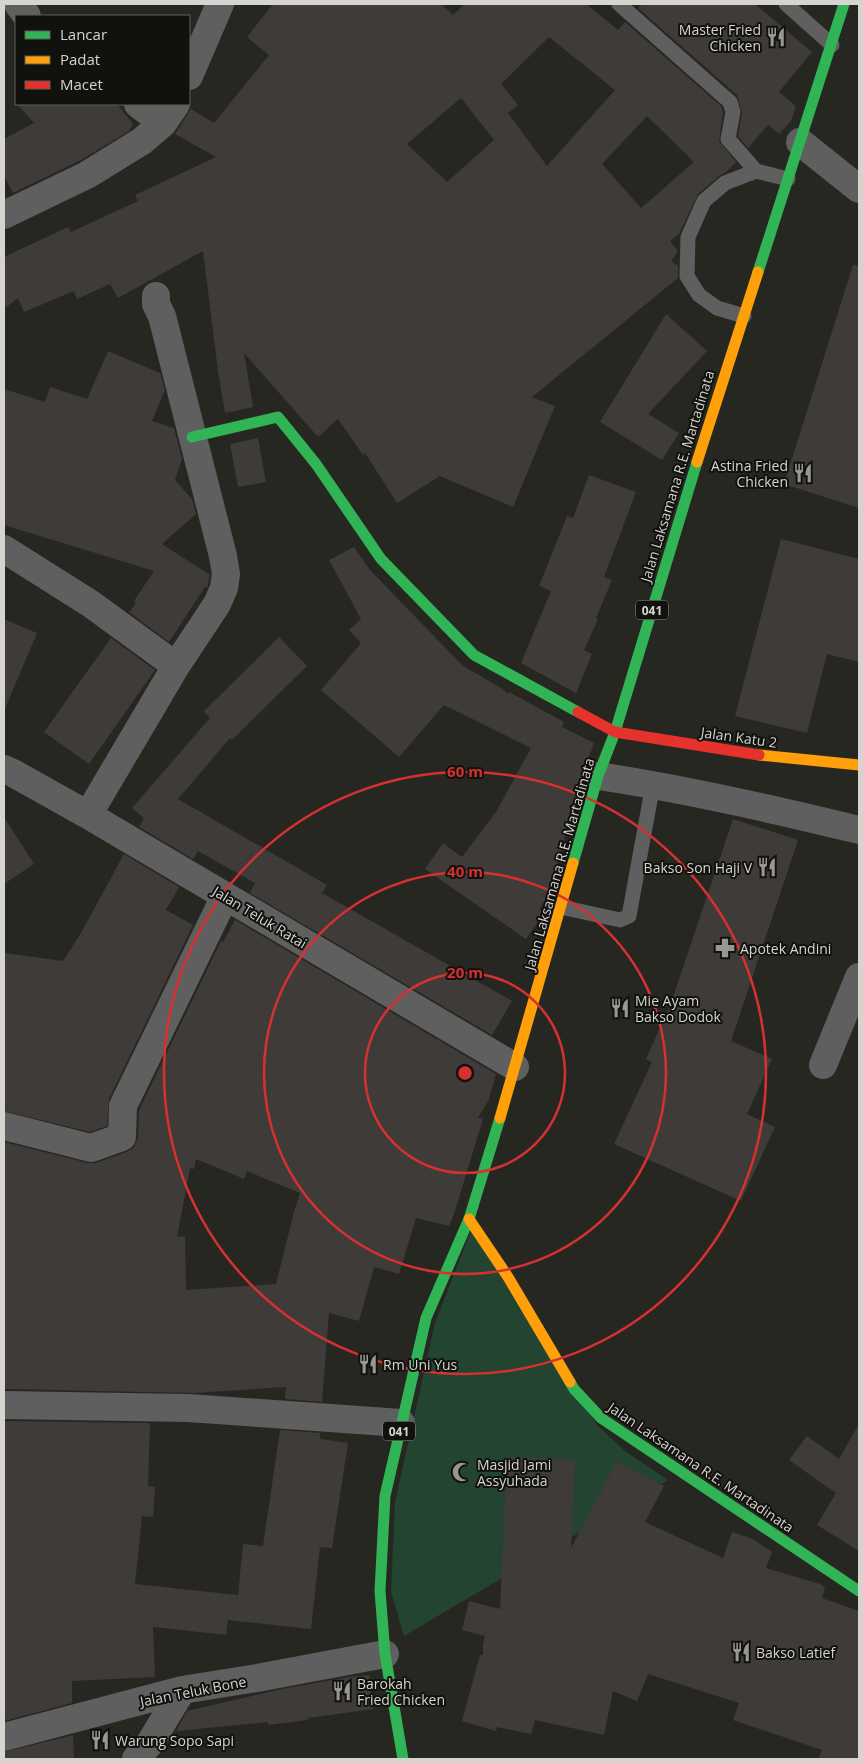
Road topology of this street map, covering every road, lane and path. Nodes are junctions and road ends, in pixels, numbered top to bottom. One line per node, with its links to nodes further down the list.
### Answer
1 (18, 4): 7 (street)
2 (40, 4): 8 (street)
3 (220, 4): 10 (street)
4 (619, 4): 14 (lane)
5 (786, 4): 9 (lane)
6 (844, 4): 9 (main road, Jalan Laksamana R.E. Martadinata / 041)
7 (26, 15)
8 (33, 15)
9 (832, 45): 13 (main road, Jalan Laksamana R.E. Martadinata / 041)
10 (190, 74)
11 (142, 105): 12 (street)
12 (170, 113): 17 (street)
13 (800, 142): 15 (main road, Jalan Laksamana R.E. Martadinata / 041); 16 (street)
14 (756, 171): 15 (lane); 19 (lane)
15 (788, 179): 19 (main road, Jalan Laksamana R.E. Martadinata / 041)
16 (859, 189)
17 (4, 215)
18 (156, 296): 20 (street)
19 (744, 316): 23 (main road, Jalan Laksamana R.E. Martadinata / 041)
20 (192, 437): 22 (street); 23 (main road, Jalan Katu 2)
21 (4, 549): 22 (street)
22 (176, 666): 28 (street)
23 (614, 732): 24 (main road, Jalan Katu 2); 26 (main road, Jalan Laksamana R.E. Martadinata / 041)
24 (859, 766)
25 (4, 769): 28 (street, Jalan Teluk Ratai)
26 (598, 776): 27 (street); 31 (main road, Jalan Laksamana R.E. Martadinata / 041)
27 (653, 784): 29 (street); 31 (lane)
28 (88, 815): 30 (street, Jalan Teluk Ratai)
29 (859, 830)
30 (225, 896): 34 (street, Jalan Teluk Ratai); 35 (street)
31 (561, 907): 34 (main road, Jalan Laksamana R.E. Martadinata / 041)
32 (857, 989): 33 (street)
33 (824, 1065)
34 (515, 1067): 36 (main road, Jalan Laksamana R.E. Martadinata / 041)
35 (4, 1126)
36 (469, 1218): 38 (main road, Jalan Laksamana R.E. Martadinata / 041); 39 (main road, Jalan Laksamana R.E. Martadinata)
37 (4, 1405): 38 (street)
38 (401, 1423): 40 (main road, Jalan Laksamana R.E. Martadinata / 041)
39 (859, 1591)
40 (388, 1665): 41 (street, Jalan Teluk Bone); 44 (main road, 041)
41 (182, 1690): 42 (street, Jalan Teluk Bone); 43 (street)
42 (4, 1737)
43 (136, 1759)
44 (402, 1759)

